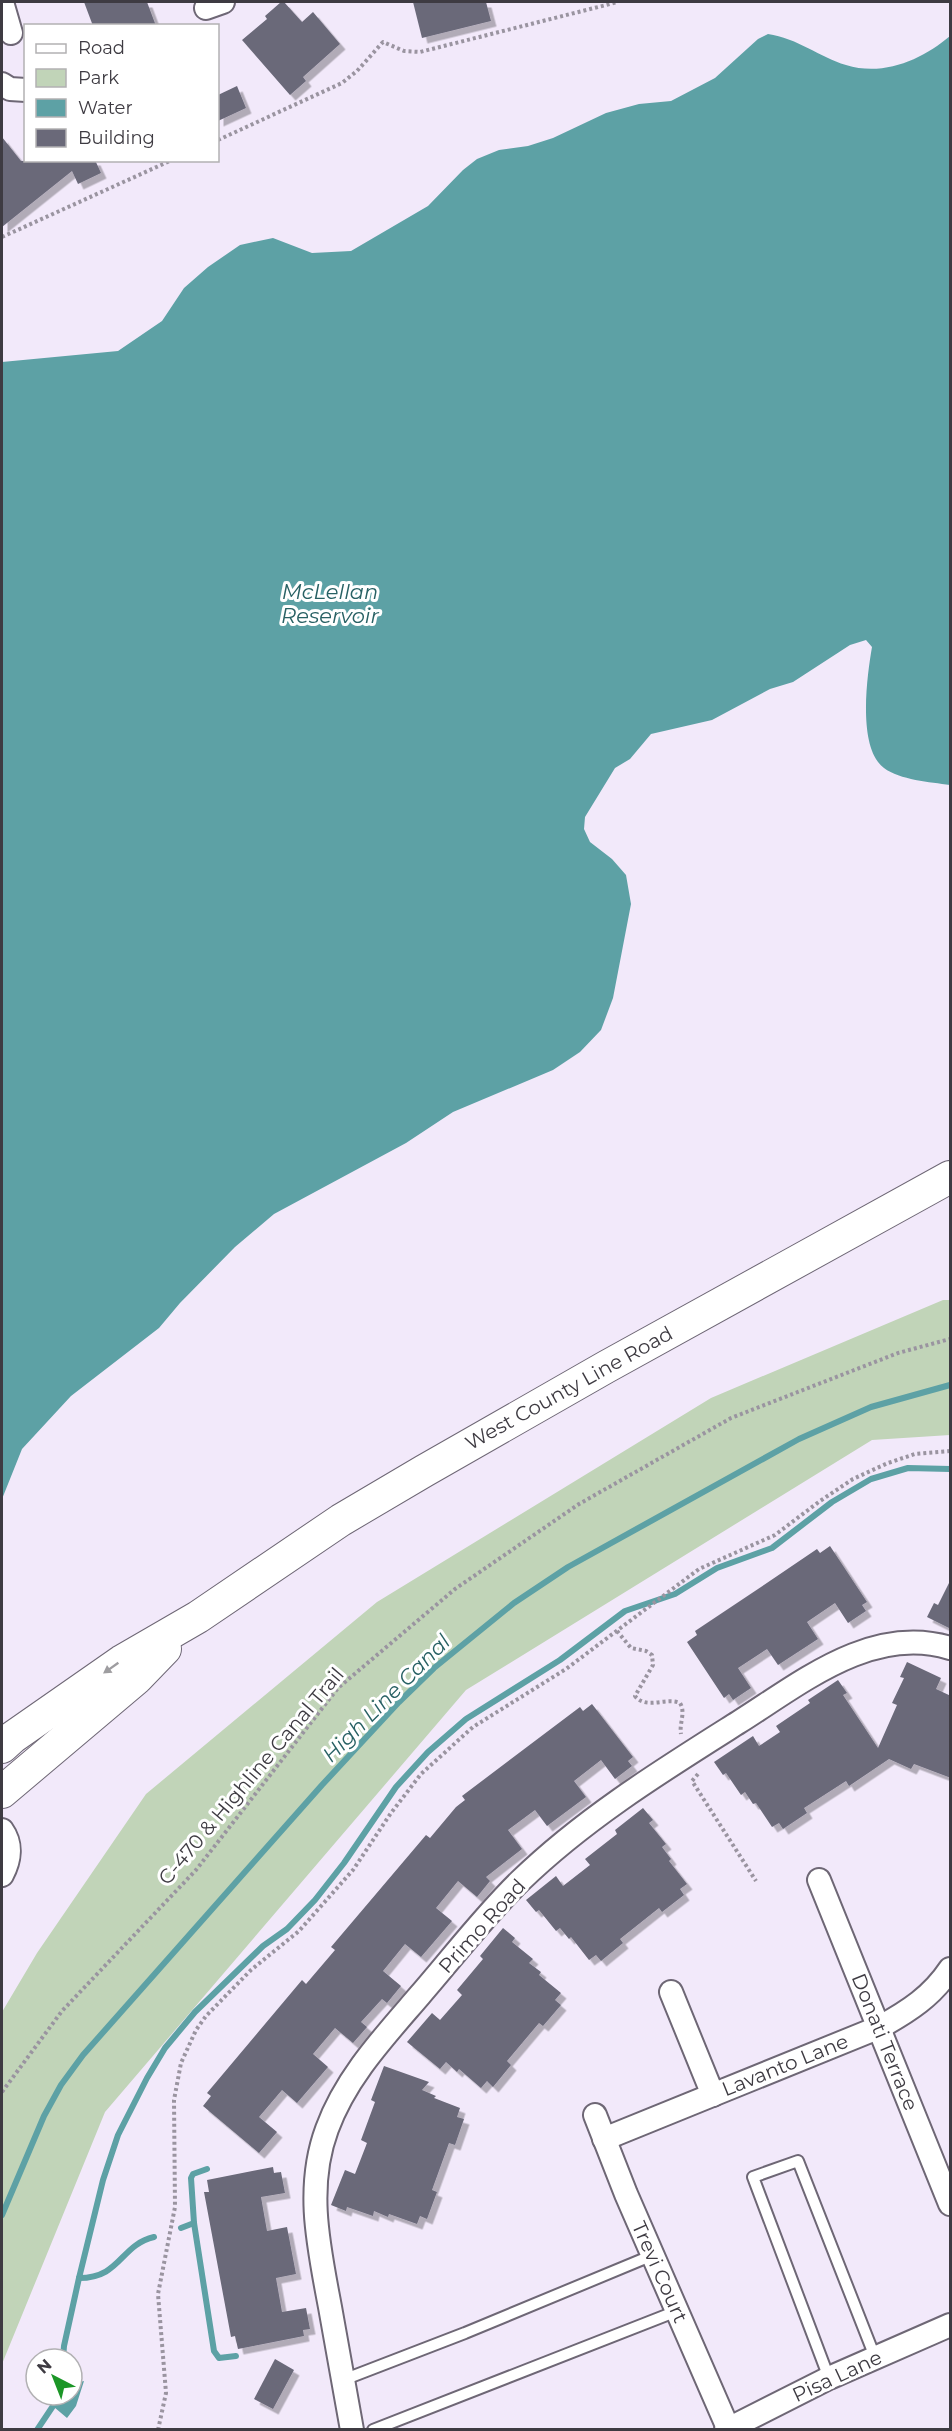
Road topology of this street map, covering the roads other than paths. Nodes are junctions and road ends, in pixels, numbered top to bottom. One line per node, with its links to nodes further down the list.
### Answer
1 (2, 2): 2 (street)
2 (13, 35)
3 (2, 84): 4 (street)
4 (24, 90)
5 (951, 1176): 6 (main road, West County Line Road)
6 (198, 1617): 8 (main road, West County Line Road, one-way to 8); 9 (main road, West County Line Road)
7 (951, 1648): 25 (street, Primo Road)
8 (2, 1747)
9 (2, 1792)
10 (2, 1830): 11 (street)
11 (2, 1875)
12 (819, 1881): 15 (street, Donati Terrace)
13 (951, 1969): 15 (street, Lavanto Lane)
14 (671, 1992): 16 (street)
15 (880, 2027): 16 (street, Lavanto Lane); 19 (street, Donati Terrace)
16 (713, 2095): 18 (street, Lavanto Lane)
17 (595, 2115): 18 (street, Trevi Court)
18 (604, 2139): 20 (street, Trevi Court)
19 (951, 2204)
20 (653, 2255): 21 (street, Trevi Court); 25 (lane)
21 (677, 2311): 26 (street, Trevi Court); 28 (lane)
22 (951, 2325): 23 (street, Pisa Lane)
23 (875, 2357): 24 (street, Pisa Lane); 24 (lane)
24 (829, 2378): 26 (street, Pisa Lane)
25 (343, 2380): 27 (street, Primo Road)
26 (727, 2429)
27 (352, 2430)
28 (373, 2430)

